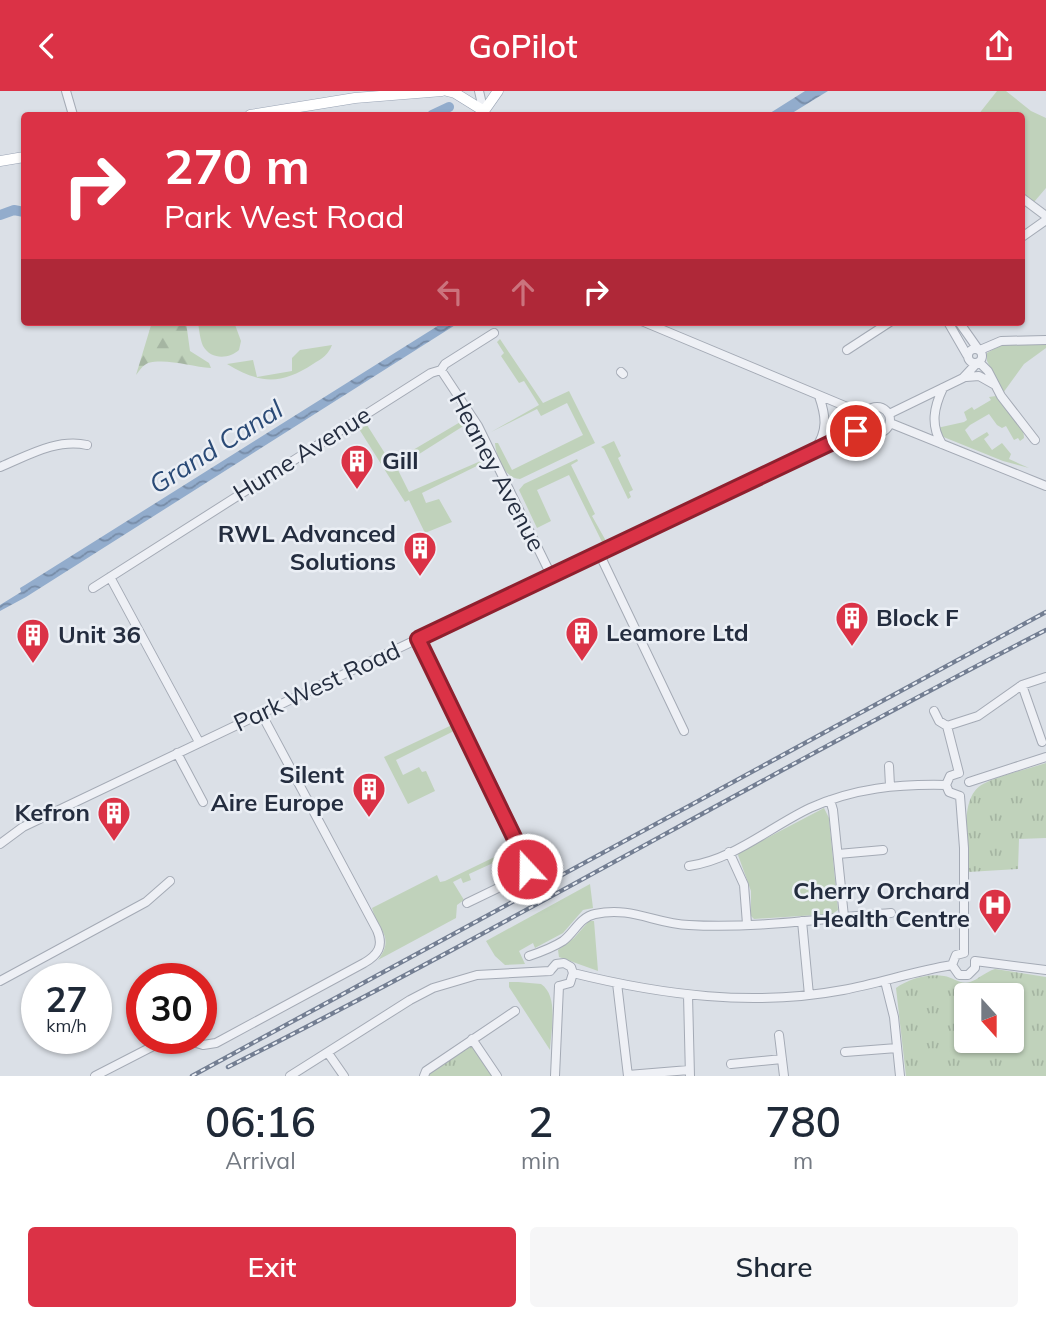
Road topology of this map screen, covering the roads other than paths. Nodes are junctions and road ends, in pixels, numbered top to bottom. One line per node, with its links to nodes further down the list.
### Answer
1 (66, 91): 8 (street)
2 (370, 91): 7 (main road)
3 (444, 91): 6 (main road); 10 (main road)
4 (479, 91): 11 (street)
5 (498, 91): 12 (main road)
6 (420, 92): 7 (main road)
7 (355, 98): 9 (main road)
8 (73, 112)
9 (269, 112)
10 (483, 112)
11 (484, 112)
12 (485, 112)
13 (21, 157): 14 (main road)
14 (0, 161)
15 (1025, 200): 16 (street)
16 (1046, 218): 17 (street)
17 (1025, 235)
18 (653, 326): 32 (street)
19 (884, 326): 24 (street)
20 (950, 326): 26 (street)
21 (962, 326): 25 (street)
22 (494, 333): 28 (street, Hume Avenue)
23 (1046, 340): 25 (street)
24 (847, 350)
25 (979, 350): 26 (street); 27 (street)
26 (968, 357): 27 (street); 29 (street)
27 (978, 362): 29 (street); 30 (street)
28 (441, 370): 43 (street, Heaney Avenue); 44 (street, Hume Avenue)
29 (961, 379): 30 (street); 31 (street)
30 (995, 385): 36 (street)
31 (943, 388): 34 (street); 38 (street)
32 (819, 396): 33 (street); 39 (street)
33 (864, 414): 34 (street); 35 (street)
34 (889, 418): 35 (street); 38 (street)
35 (865, 426): 39 (street, Park West Road)
36 (1035, 440)
37 (88, 445): 40 (street)
38 (943, 445): 41 (street)
39 (813, 451): 42 (street, Park West Road)
40 (0, 467)
41 (1046, 486)
42 (599, 553): 43 (street, Park West Road); 52 (street)
43 (551, 576): 46 (street, Park West Road)
44 (110, 577): 45 (street, Hume Avenue); 53 (street)
45 (93, 588)
46 (418, 639): 50 (street, Park West Road); 71 (street)
47 (1046, 677): 48 (street)
48 (1022, 685): 51 (street); 54 (street)
49 (934, 711): 51 (street)
50 (261, 713): 53 (street, Park West Road); 93 (street)
51 (947, 726): 58 (street)
52 (684, 731)
53 (199, 742): 55 (street, Park West Road)
54 (1042, 743)
55 (177, 753): 64 (street); 65 (street, Park West Road)
56 (1046, 757): 59 (street)
57 (889, 766): 61 (street)
58 (959, 773): 59 (street); 60 (street)
59 (969, 782): 62 (street)
60 (946, 785): 61 (street); 62 (street)
61 (890, 786): 63 (street)
62 (960, 796): 77 (street)
63 (830, 800): 67 (street); 68 (street)
64 (203, 801)
65 (0, 844)
66 (883, 850): 68 (street)
67 (729, 852): 69 (street); 75 (street)
68 (838, 854): 73 (street)
69 (689, 866)
70 (170, 881): 84 (street)
71 (467, 903)
72 (891, 913): 73 (street)
73 (844, 917): 74 (street)
74 (802, 921): 75 (street); 89 (street)
75 (747, 924): 76 (street)
76 (551, 948): 78 (street); 81 (street)
77 (964, 953): 79 (street); 80 (street)
78 (529, 956)
79 (975, 961): 80 (street); 82 (street)
80 (952, 965): 85 (street)
81 (553, 968): 83 (street); 87 (street); 96 (street)
82 (1046, 970)
83 (573, 973): 86 (street); 87 (street)
84 (0, 981)
85 (884, 981): 89 (street); 94 (street)
86 (617, 983): 88 (street); 107 (street)
87 (559, 986): 106 (street)
88 (688, 995): 89 (street); 100 (street)
89 (809, 995)
90 (515, 1011): 92 (street)
91 (779, 1035): 98 (street)
92 (472, 1038): 104 (street); 105 (street)
93 (217, 1041)
94 (897, 1048): 95 (street); 109 (street)
95 (845, 1052)
96 (328, 1053): 102 (street); 103 (street)
97 (138, 1054): 101 (street)
98 (782, 1059): 99 (street); 108 (street)
99 (731, 1064)
100 (690, 1073): 107 (street)
101 (95, 1076)
102 (290, 1076)
103 (344, 1076)
104 (424, 1076)
105 (496, 1076)
106 (555, 1076)
107 (628, 1076)
108 (783, 1076)
109 (900, 1076)

